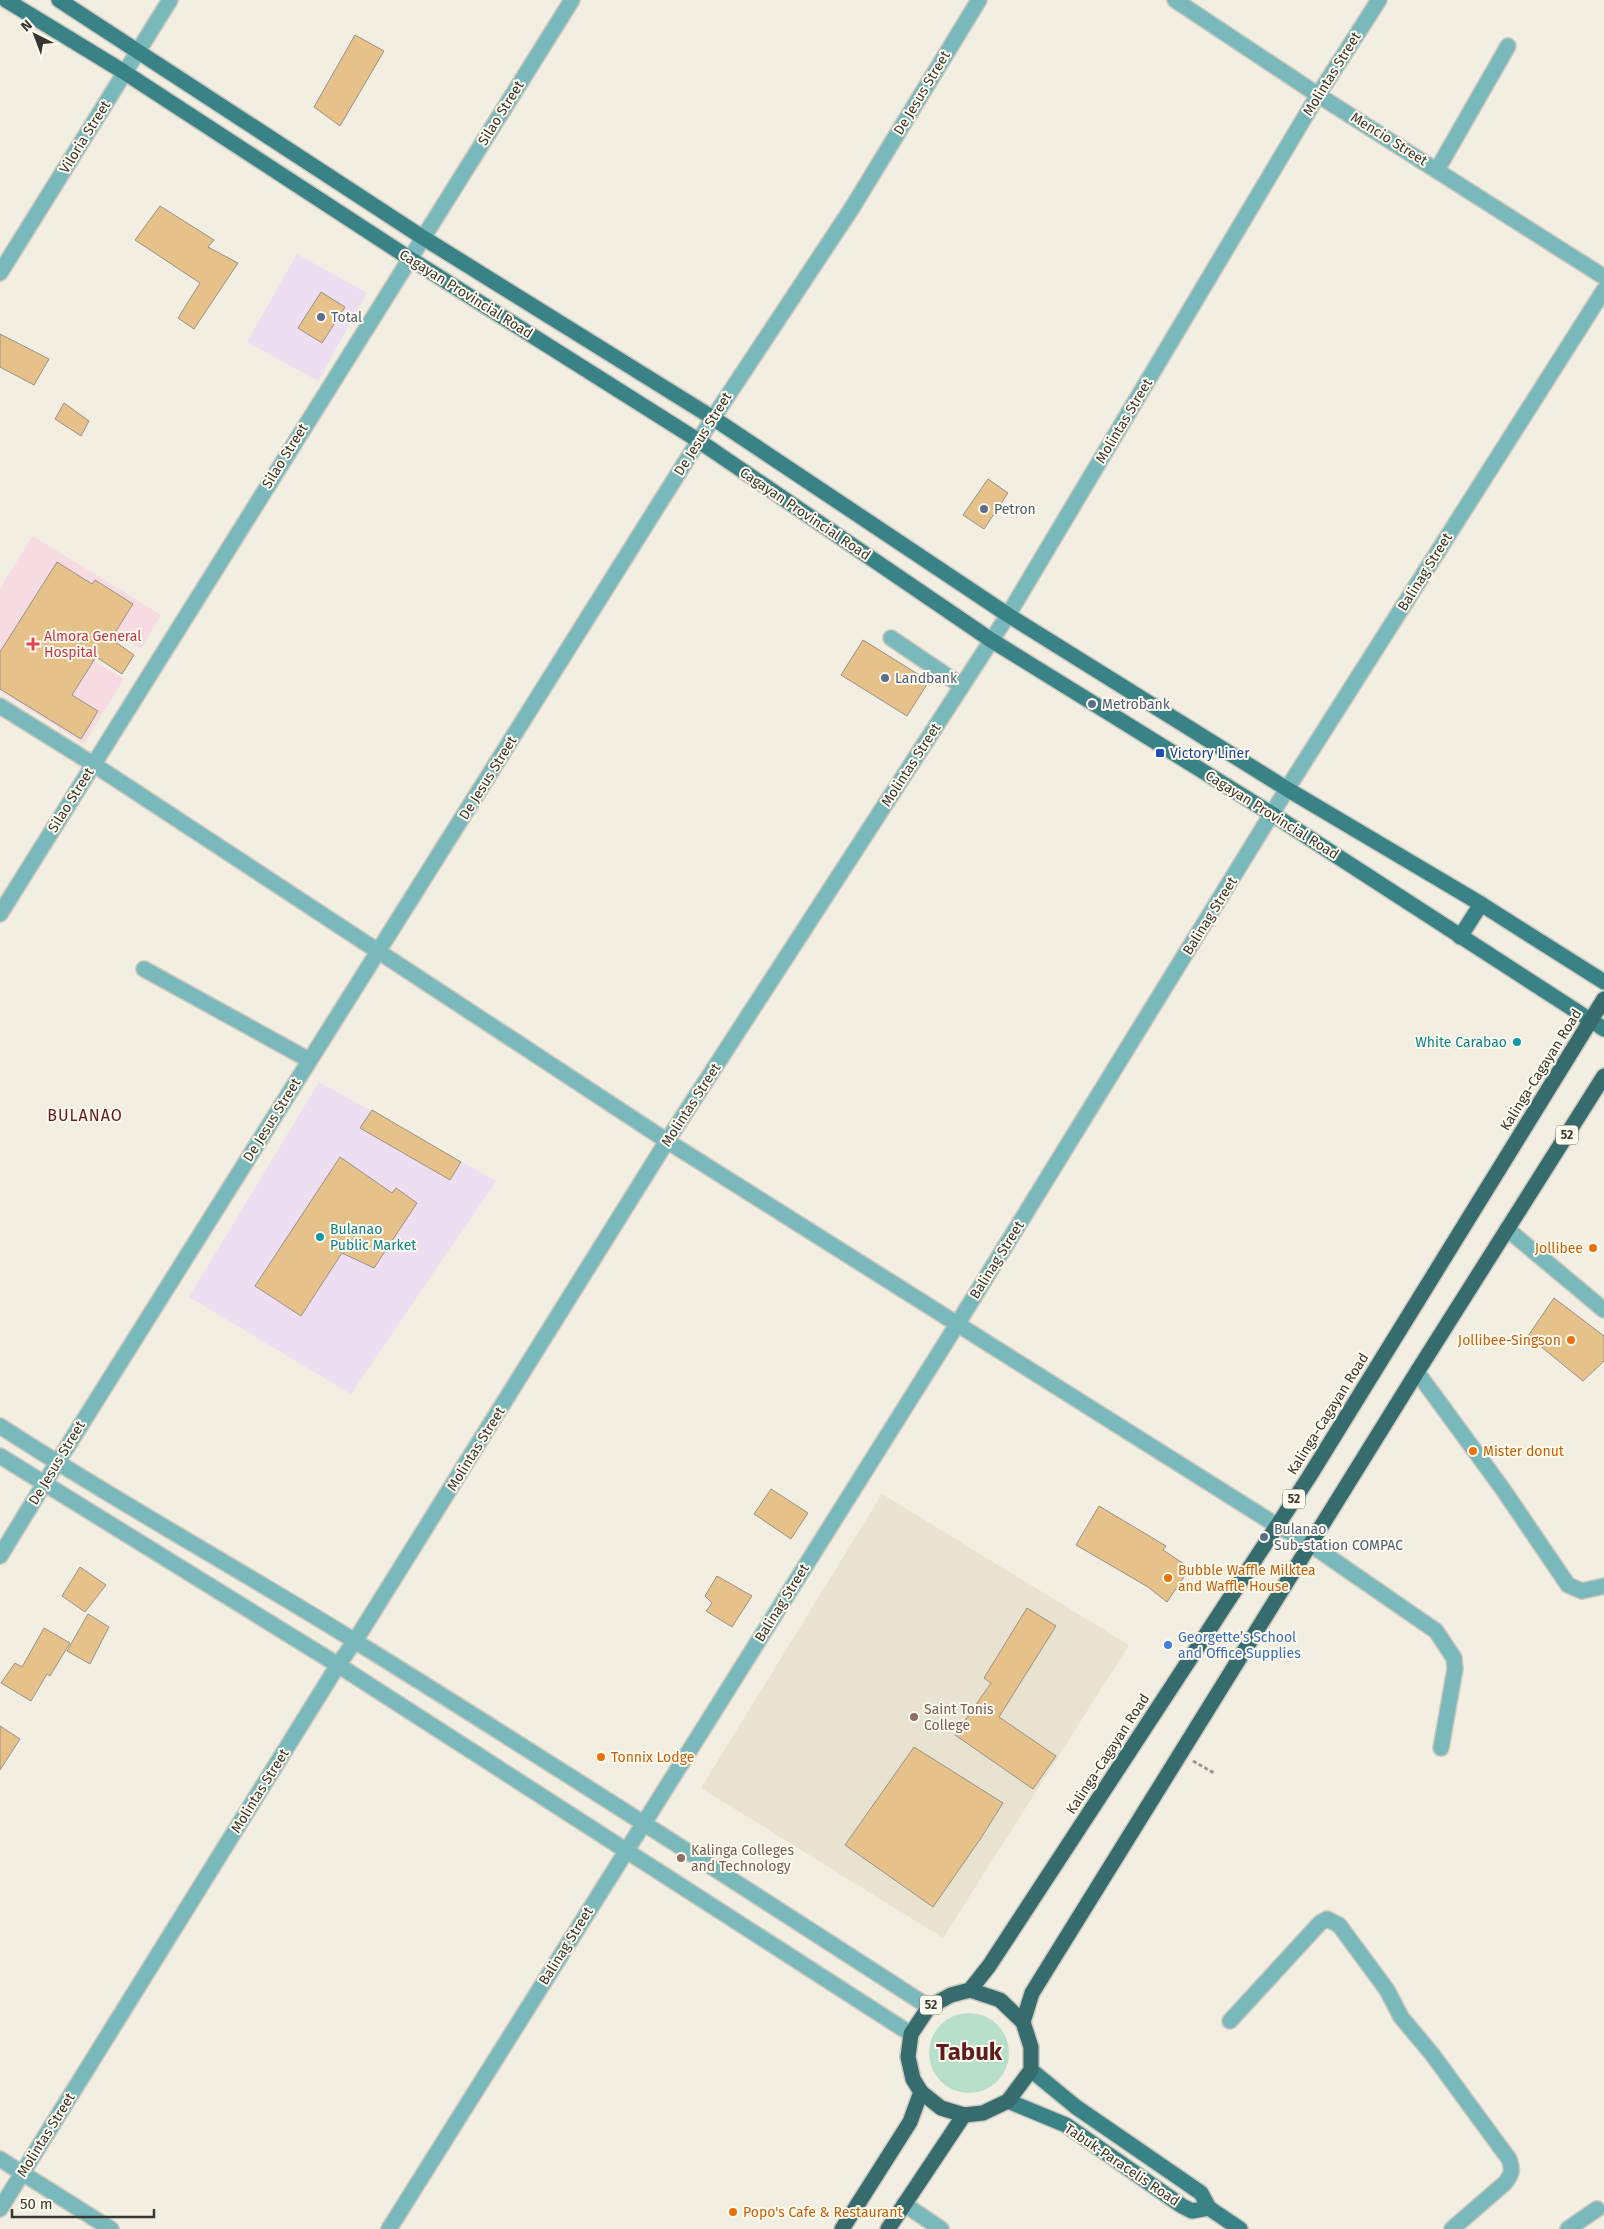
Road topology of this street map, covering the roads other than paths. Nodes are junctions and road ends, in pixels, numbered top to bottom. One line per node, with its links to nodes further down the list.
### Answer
1 (6, 0): 10 (main road, Cagayan Provincial Road)
2 (59, 0): 9 (main road, Cagayan Provincial Road)
3 (170, 0): 9 (street, Viloria Street)
4 (572, 0): 13 (street, Silao Street)
5 (979, 0): 18 (street, De Jesus Street)
6 (1175, 0): 11 (street, Mencio Street)
7 (1379, 0): 11 (street, Molintas Street)
8 (1508, 46): 12 (street)
9 (138, 50): 10 (street, Viloria Street); 13 (main road, Cagayan Provincial Road)
10 (124, 72): 14 (main road, Cagayan Provincial Road); 15 (street, Viloria Street)
11 (1318, 95): 12 (street, Mencio Street); 20 (street, Molintas Street)
12 (1437, 170): 16 (street, Mencio Street)
13 (422, 237): 14 (street, Silao Street); 18 (main road, Cagayan Provincial Road)
14 (409, 258): 19 (main road, Cagayan Provincial Road); 25 (street, Silao Street)
15 (0, 273)
16 (1604, 277)
17 (1604, 290): 26 (street, Balinag Street)
18 (713, 418): 19 (street, De Jesus Street); 20 (main road, Cagayan Provincial Road)
19 (699, 441): 22 (main road, Cagayan Provincial Road); 31 (street, De Jesus Street)
20 (1008, 615): 22 (street, Molintas Street); 26 (main road, Cagayan Provincial Road)
21 (891, 638): 23 (street)
22 (991, 640): 23 (street, Molintas Street); 27 (main road, Cagayan Provincial Road)
23 (962, 686): 38 (street, Molintas Street)
24 (0, 706): 25 (street)
25 (93, 764): 29 (street, Silao Street); 31 (street)
26 (1286, 790): 27 (street, Balinag Street); 28 (main road, Cagayan Provincial Road)
27 (1272, 814): 30 (main road, Cagayan Provincial Road); 41 (street, Balinag Street)
28 (1481, 904): 30 (main road); 33 (main road, Cagayan Provincial Road)
29 (0, 914)
30 (1460, 937): 35 (main road, Cagayan Provincial Road)
31 (380, 952): 36 (street, De Jesus Street); 38 (street)
32 (144, 969): 36 (street)
33 (1604, 982)
34 (1604, 999): 35 (highway, Kalinga-Cagayan Road / 52)
35 (1598, 1025): 47 (highway, Kalinga-Cagayan Road / 52)
36 (309, 1060): 45 (street, De Jesus Street)
37 (1604, 1076): 39 (highway, 52)
38 (668, 1141): 41 (street); 51 (street, Molintas Street)
39 (1508, 1229): 40 (street); 42 (highway, 52)
40 (1604, 1310)
41 (958, 1323): 47 (street); 54 (street, Balinag Street)
42 (1417, 1372): 48 (highway, 52); 50 (street)
43 (0, 1426): 45 (street)
44 (0, 1456): 46 (street)
45 (57, 1462): 46 (street, De Jesus Street); 51 (street)
46 (44, 1484): 49 (street, De Jesus Street); 52 (street)
47 (1276, 1525): 48 (street); 56 (highway, Kalinga-Cagayan Road / 52)
48 (1310, 1544): 53 (street); 59 (highway, 52)
49 (0, 1556)
50 (1604, 1586)
51 (356, 1641): 52 (street, Molintas Street); 54 (street)
52 (338, 1665): 55 (street); 66 (street, Molintas Street)
53 (1442, 1748)
54 (644, 1822): 55 (street, Balinag Street); 57 (street)
55 (625, 1852): 60 (street); 72 (street, Balinag Street)
56 (970, 1990): 57 (highway, 52); 59 (highway)
57 (929, 2007): 60 (highway, 52)
58 (1230, 2021): 77 (street)
59 (1023, 2022): 61 (highway)
60 (911, 2034): 62 (highway, 52)
61 (1031, 2070): 63 (highway, 52); 68 (main road, Tabuk-Paracelis Road)
62 (921, 2092): 64 (highway, 52); 73 (highway)
63 (1008, 2101): 64 (highway, 52); 68 (main road, Tabuk-Paracelis Road)
64 (964, 2115): 67 (highway)
65 (0, 2159): 66 (street)
66 (22, 2173): 69 (street, Molintas Street); 71 (street)
67 (904, 2204): 74 (highway); 75 (street)
68 (1209, 2208): 76 (main road, Tabuk-Paracelis Road)
69 (0, 2209)
70 (1597, 2209): 78 (street)
71 (111, 2229)
72 (389, 2229)
73 (842, 2229)
74 (888, 2229)
75 (941, 2229)
76 (1240, 2229)
77 (1452, 2229)
78 (1568, 2229)

